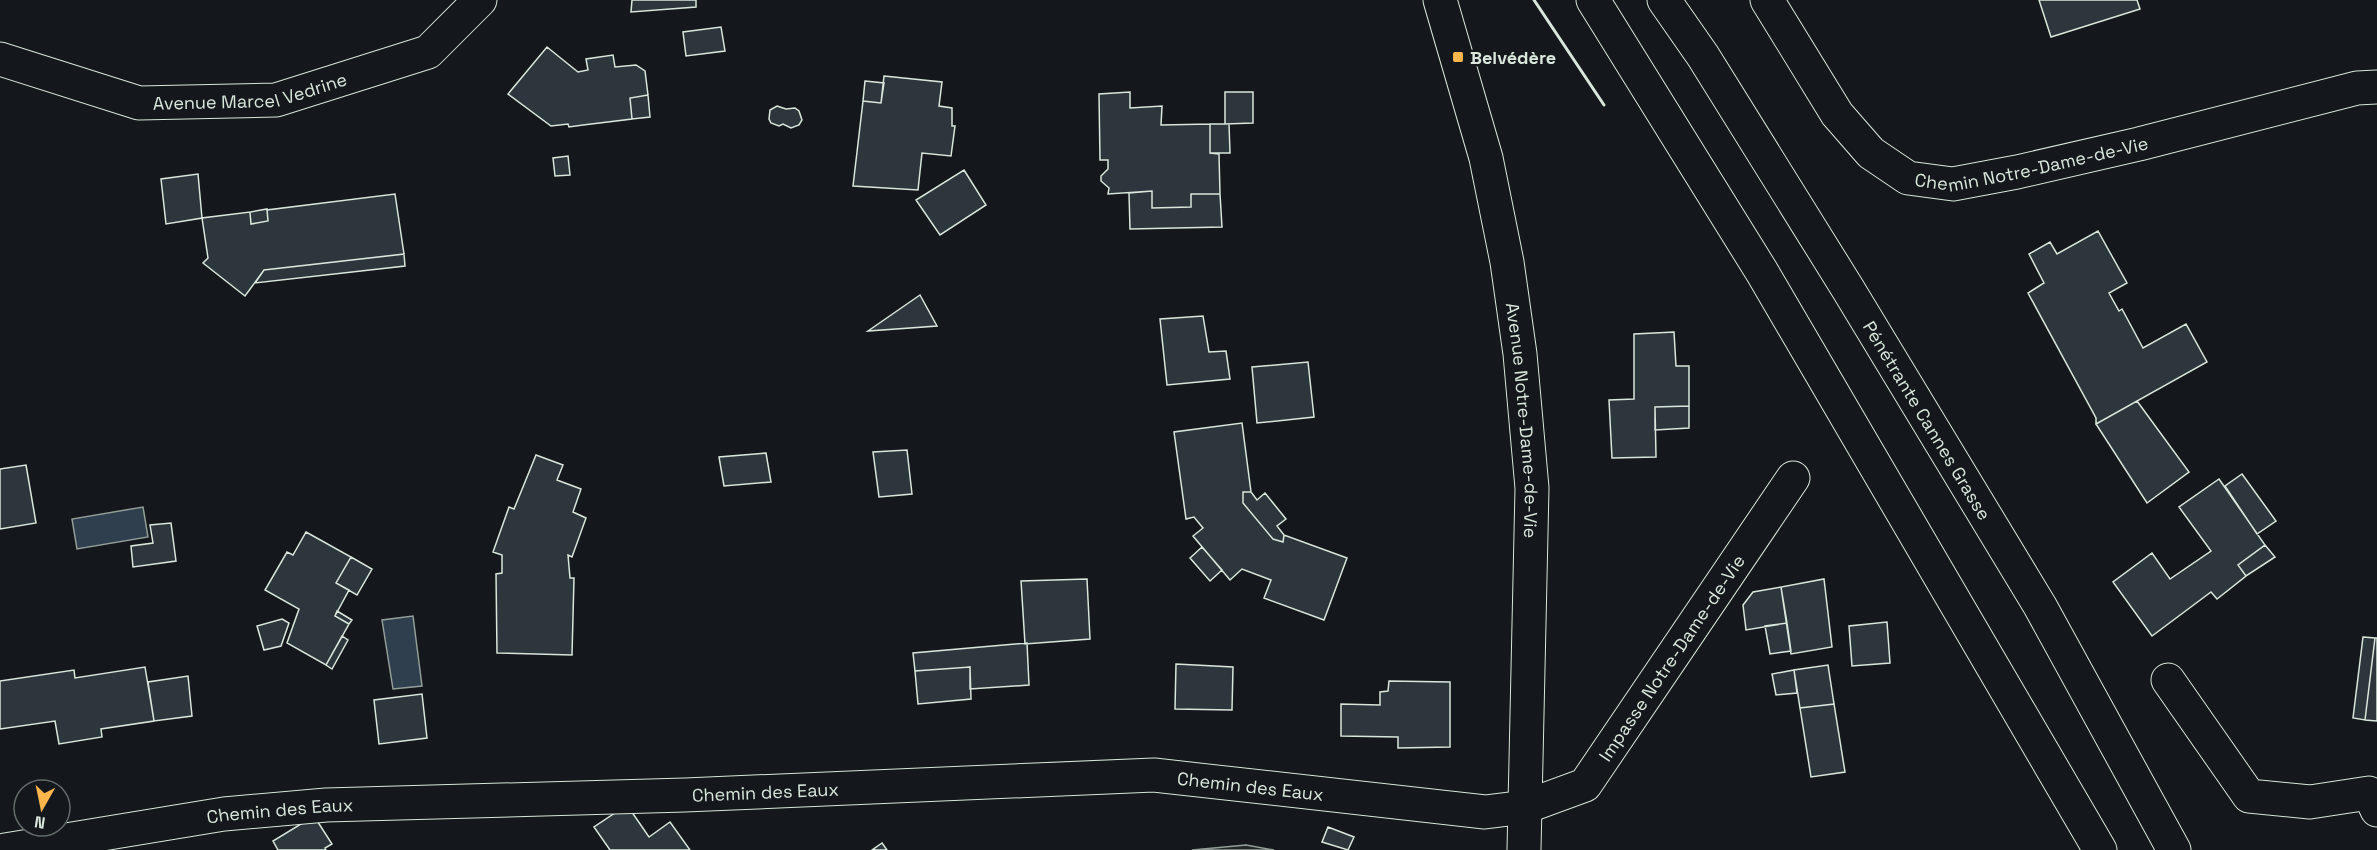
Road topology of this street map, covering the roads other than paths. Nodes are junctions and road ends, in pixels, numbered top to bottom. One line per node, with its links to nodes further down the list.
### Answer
1 (480, 0): 8 (main road, Avenue Marcel Vedrine)
2 (1440, 0): 12 (main road, Avenue Notre-Dame-de-Vie)
3 (1593, 0): 16 (main road)
4 (1664, 0): 7 (main road, Pénétrante Cannes Grasse)
5 (1671, 0): 7 (main road)
6 (1767, 0): 9 (main road, Chemin Notre-Dame-de-Vie)
7 (1703, 56): 17 (main road, Pénétrante Cannes Grasse)
8 (0, 59)
9 (2377, 87)
10 (1792, 478): 12 (main road, Impasse Notre-Dame-de-Vie)
11 (2168, 680): 13 (main road)
12 (1525, 807): 14 (main road, Chemin des Eaux); 15 (main road, Avenue Notre-Dame-de-Vie)
13 (2377, 810)
14 (5, 850)
15 (1524, 850)
16 (2100, 850)
17 (2174, 850)

